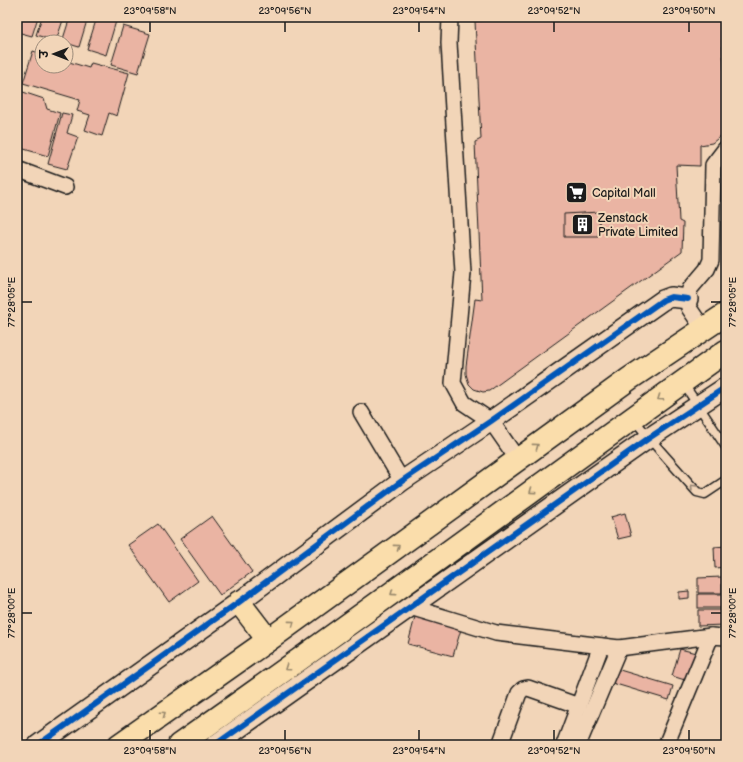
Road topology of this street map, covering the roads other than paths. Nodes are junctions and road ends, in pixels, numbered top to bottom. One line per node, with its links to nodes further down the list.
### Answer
1 (450, 17): 14 (street)
2 (726, 148): 5 (street)
3 (17, 169): 4 (street)
4 (65, 187)
5 (688, 298): 7 (street); 14 (street)
6 (726, 314): 7 (main road)
7 (704, 330): 17 (main road, one-way to 7)
8 (726, 352): 9 (main road)
9 (683, 382): 11 (lane); 13 (main road, one-way to 13)
10 (726, 387): 11 (street)
11 (699, 405): 15 (street); 16 (lane)
12 (361, 412): 19 (street)
13 (632, 418): 15 (lane); 30 (main road, one-way to 30)
14 (491, 421): 17 (street); 19 (street)
15 (649, 438): 18 (lane, one-way to 15); 21 (street)
16 (726, 448)
17 (518, 460): 24 (main road, one-way to 17)
18 (726, 480)
19 (402, 481): 20 (street)
20 (239, 602): 24 (main road); 28 (street)
21 (410, 606): 25 (street); 31 (street)
22 (711, 636): 23 (street); 26 (street); 35 (street)
23 (726, 637)
24 (268, 640): 29 (main road, one-way to 24)
25 (601, 646): 26 (street); 27 (street)
26 (618, 648): 34 (street)
27 (578, 706): 32 (street); 33 (street)
28 (38, 745)
29 (119, 745)
30 (179, 745)
31 (215, 745)
32 (500, 745)
33 (564, 745)
34 (578, 745)
35 (666, 745)

